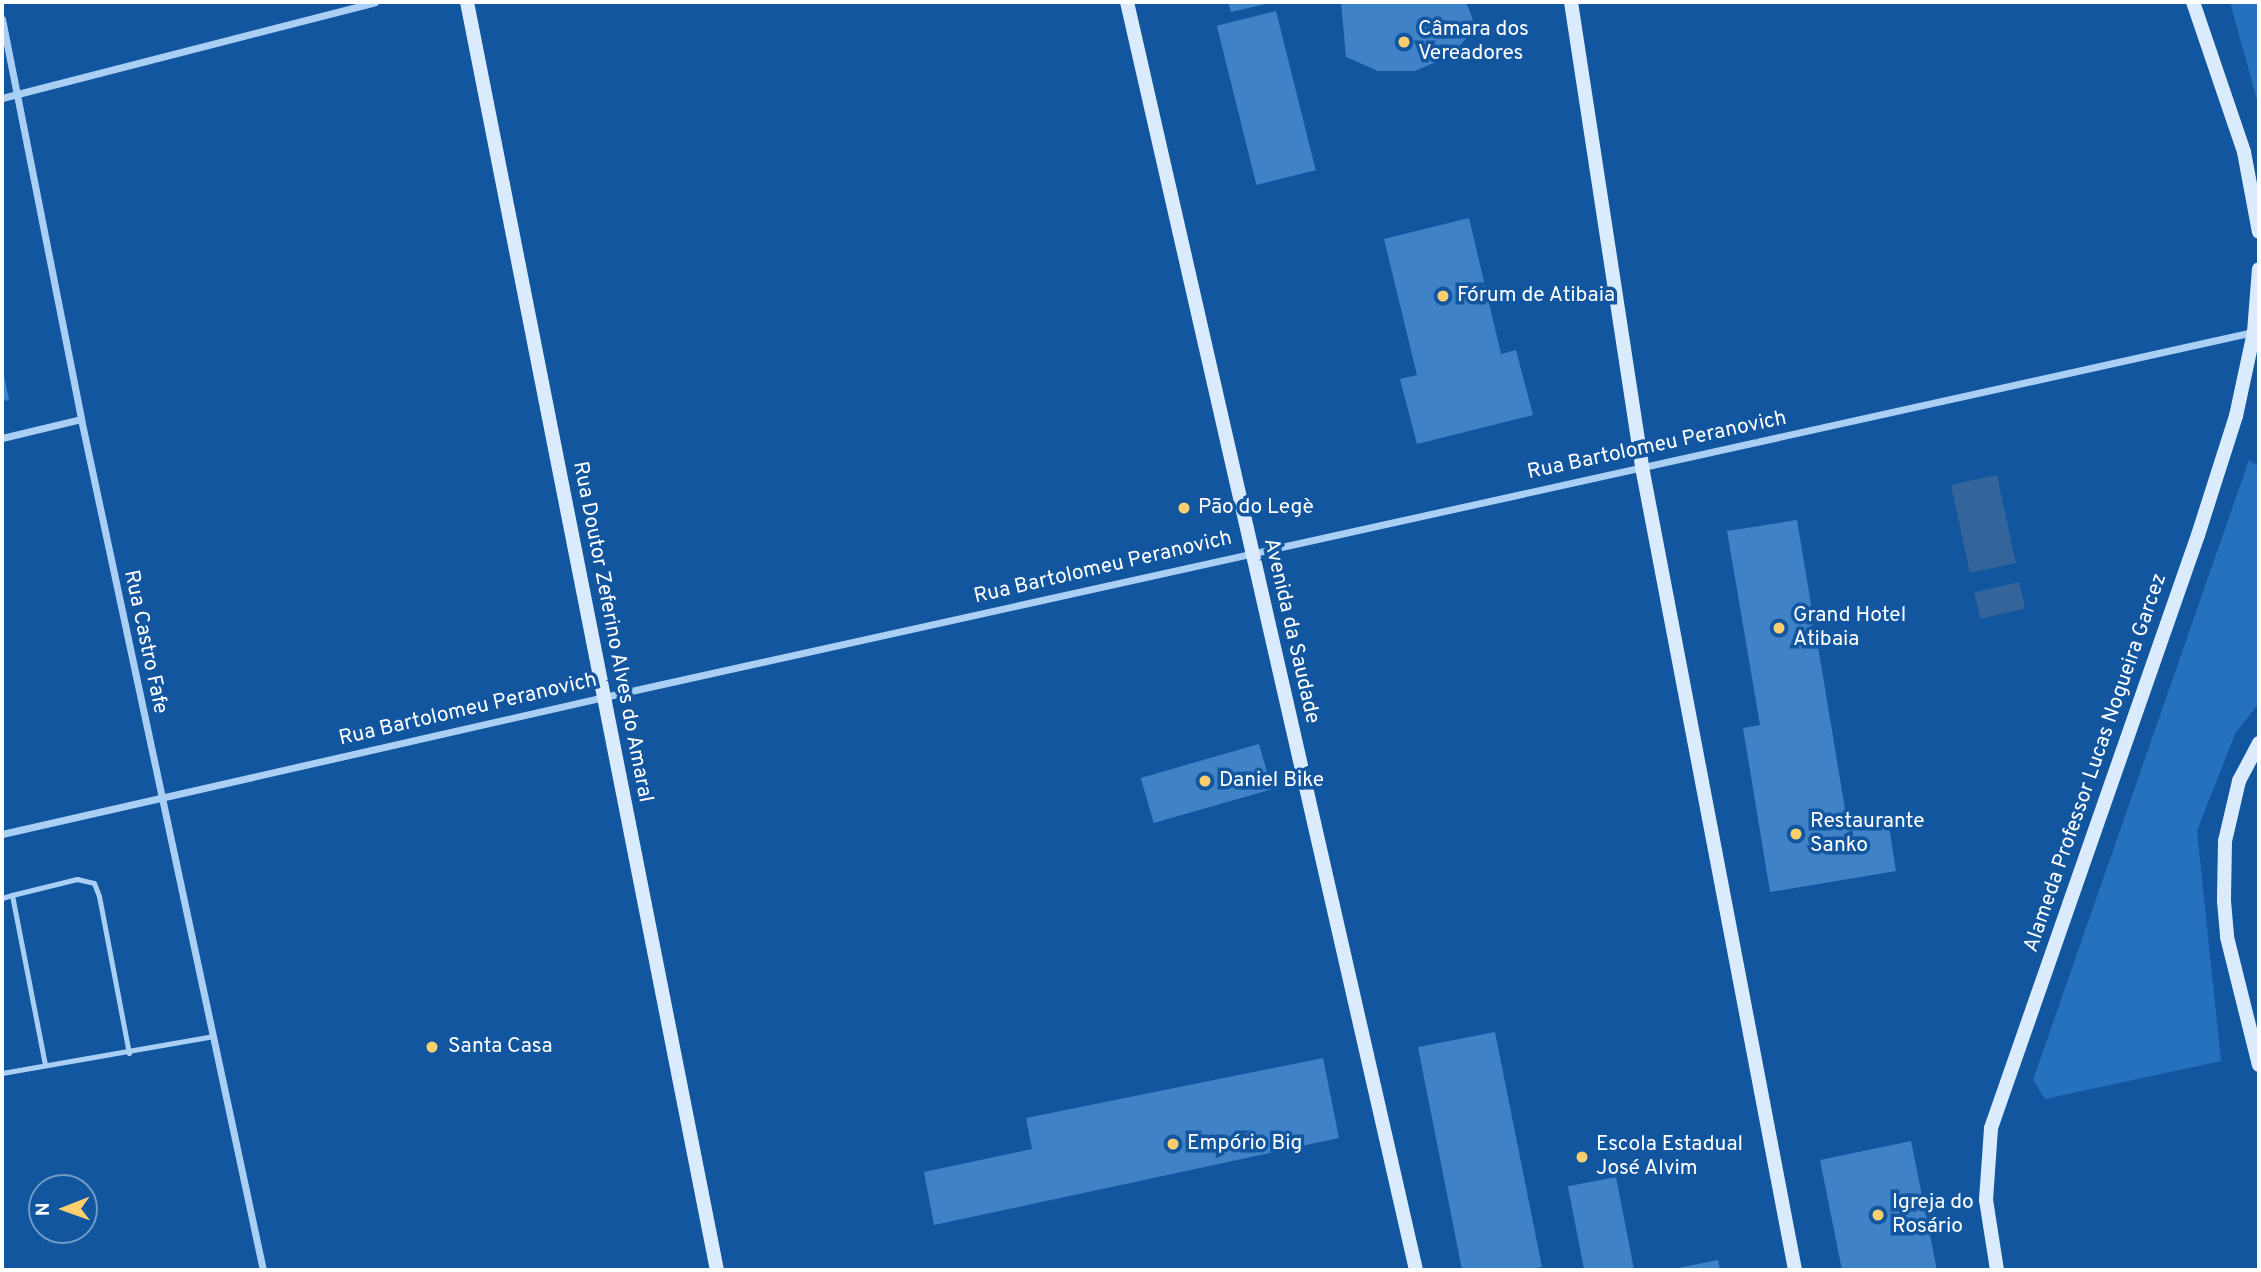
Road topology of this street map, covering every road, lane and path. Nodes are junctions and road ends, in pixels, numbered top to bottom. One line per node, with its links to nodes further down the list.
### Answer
1 (375, 2): 7 (street)
2 (467, 2): 16 (street, Rua Doutor Zeferino Alves do Amaral)
3 (1127, 2): 15 (street, Avenida da Saudade)
4 (1571, 2): 14 (street)
5 (2193, 2): 9 (street)
6 (2, 19): 7 (street, Rua Castro Fafe)
7 (16, 95): 8 (street); 12 (street, Rua Castro Fafe)
8 (2, 98)
9 (2259, 232)
10 (2259, 269): 11 (street, Alameda Professor Lucas Nogueira Garcez)
11 (2254, 332): 14 (street, Rua Bartolomeu Peranovich); 31 (street, Alameda Professor Lucas Nogueira Garcez)
12 (81, 419): 13 (street); 18 (street, Rua Castro Fafe)
13 (2, 438)
14 (1642, 467): 15 (street, Rua Bartolomeu Peranovich); 30 (street)
15 (1252, 553): 16 (street, Rua Bartolomeu Peranovich); 29 (street, Avenida da Saudade)
16 (604, 697): 18 (street, Rua Bartolomeu Peranovich); 28 (street, Rua Doutor Zeferino Alves do Amaral)
17 (2259, 743): 25 (street)
18 (160, 797): 19 (street, Rua Bartolomeu Peranovich); 22 (street, Rua Castro Fafe)
19 (2, 834)
20 (12, 895): 21 (lane); 23 (lane); 24 (lane)
21 (2, 898)
22 (214, 1036): 23 (lane); 27 (street, Rua Castro Fafe)
23 (129, 1053): 24 (lane)
24 (45, 1065): 26 (lane)
25 (2259, 1065)
26 (2, 1073)
27 (262, 1270)
28 (717, 1270)
29 (1416, 1270)
30 (1795, 1270)
31 (1997, 1270)

